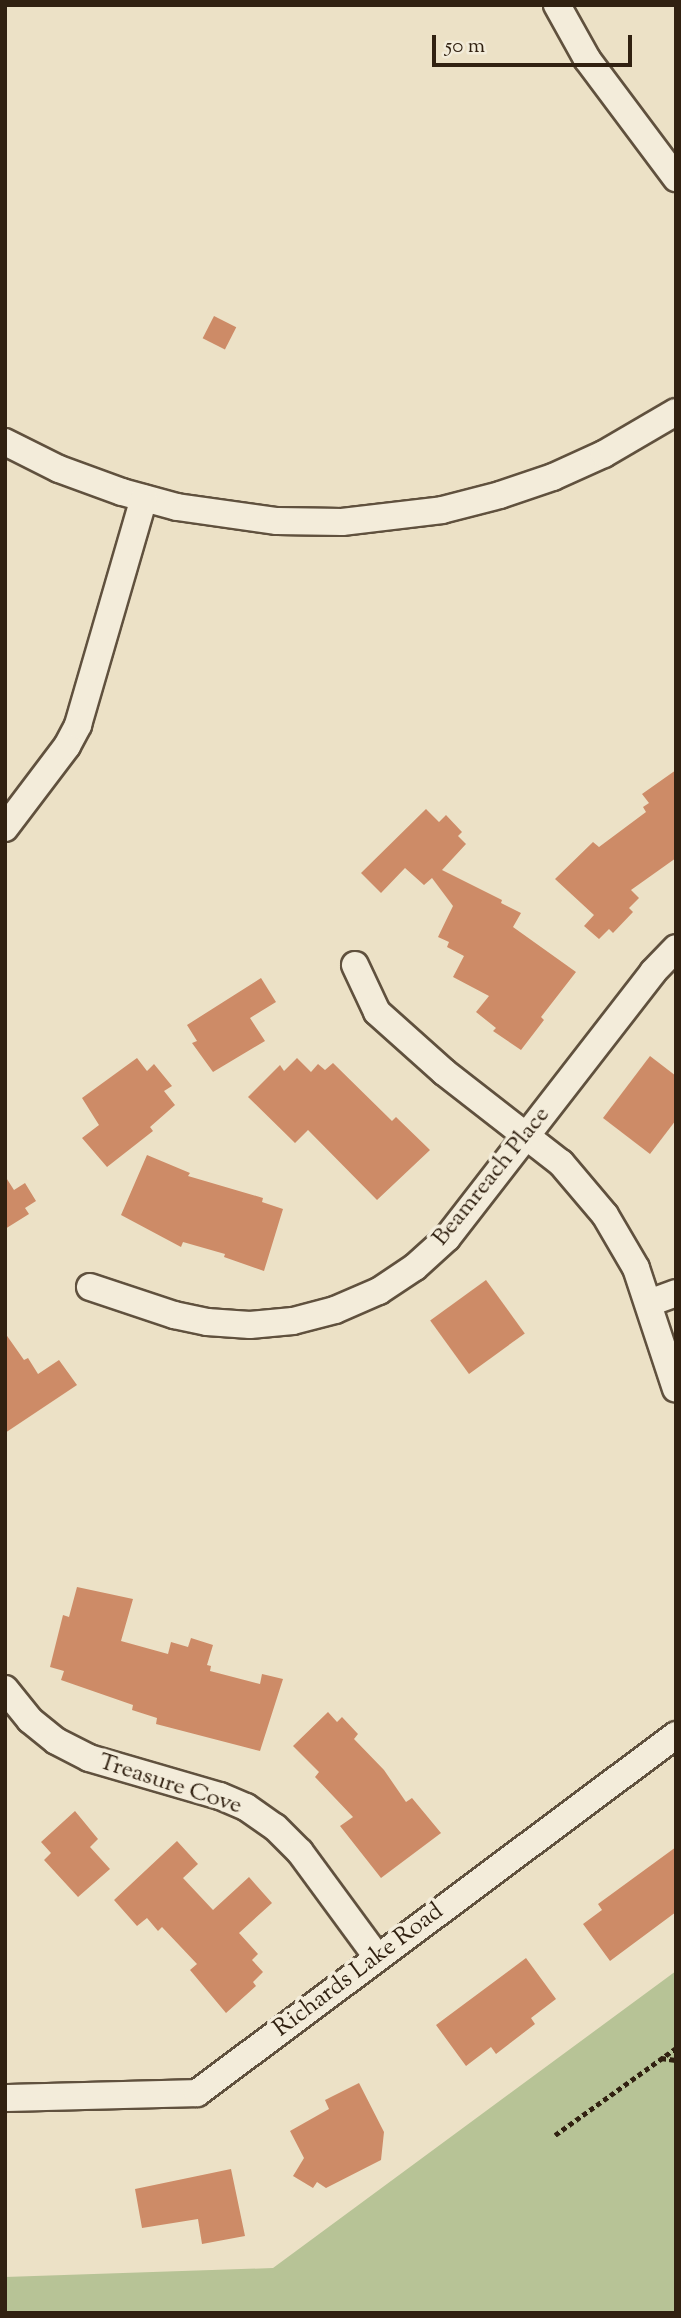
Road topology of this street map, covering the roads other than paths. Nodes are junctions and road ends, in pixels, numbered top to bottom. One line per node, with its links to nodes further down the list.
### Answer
1 (557, 5): 2 (street)
2 (676, 178)
3 (676, 412): 5 (street)
4 (5, 442): 5 (street)
5 (144, 498): 6 (street)
6 (5, 828)
7 (676, 948): 9 (street, Beamreach Place)
8 (355, 965): 9 (street)
9 (528, 1135): 10 (street, Beamreach Place); 12 (street)
10 (90, 1287)
11 (676, 1293): 12 (street)
12 (649, 1303): 13 (street)
13 (676, 1389)
14 (5, 1689): 16 (street, Treasure Cove)
15 (676, 1735): 16 (street, Richards Lake Road)
16 (377, 1957): 17 (street, Richards Lake Road)
17 (5, 2098)

